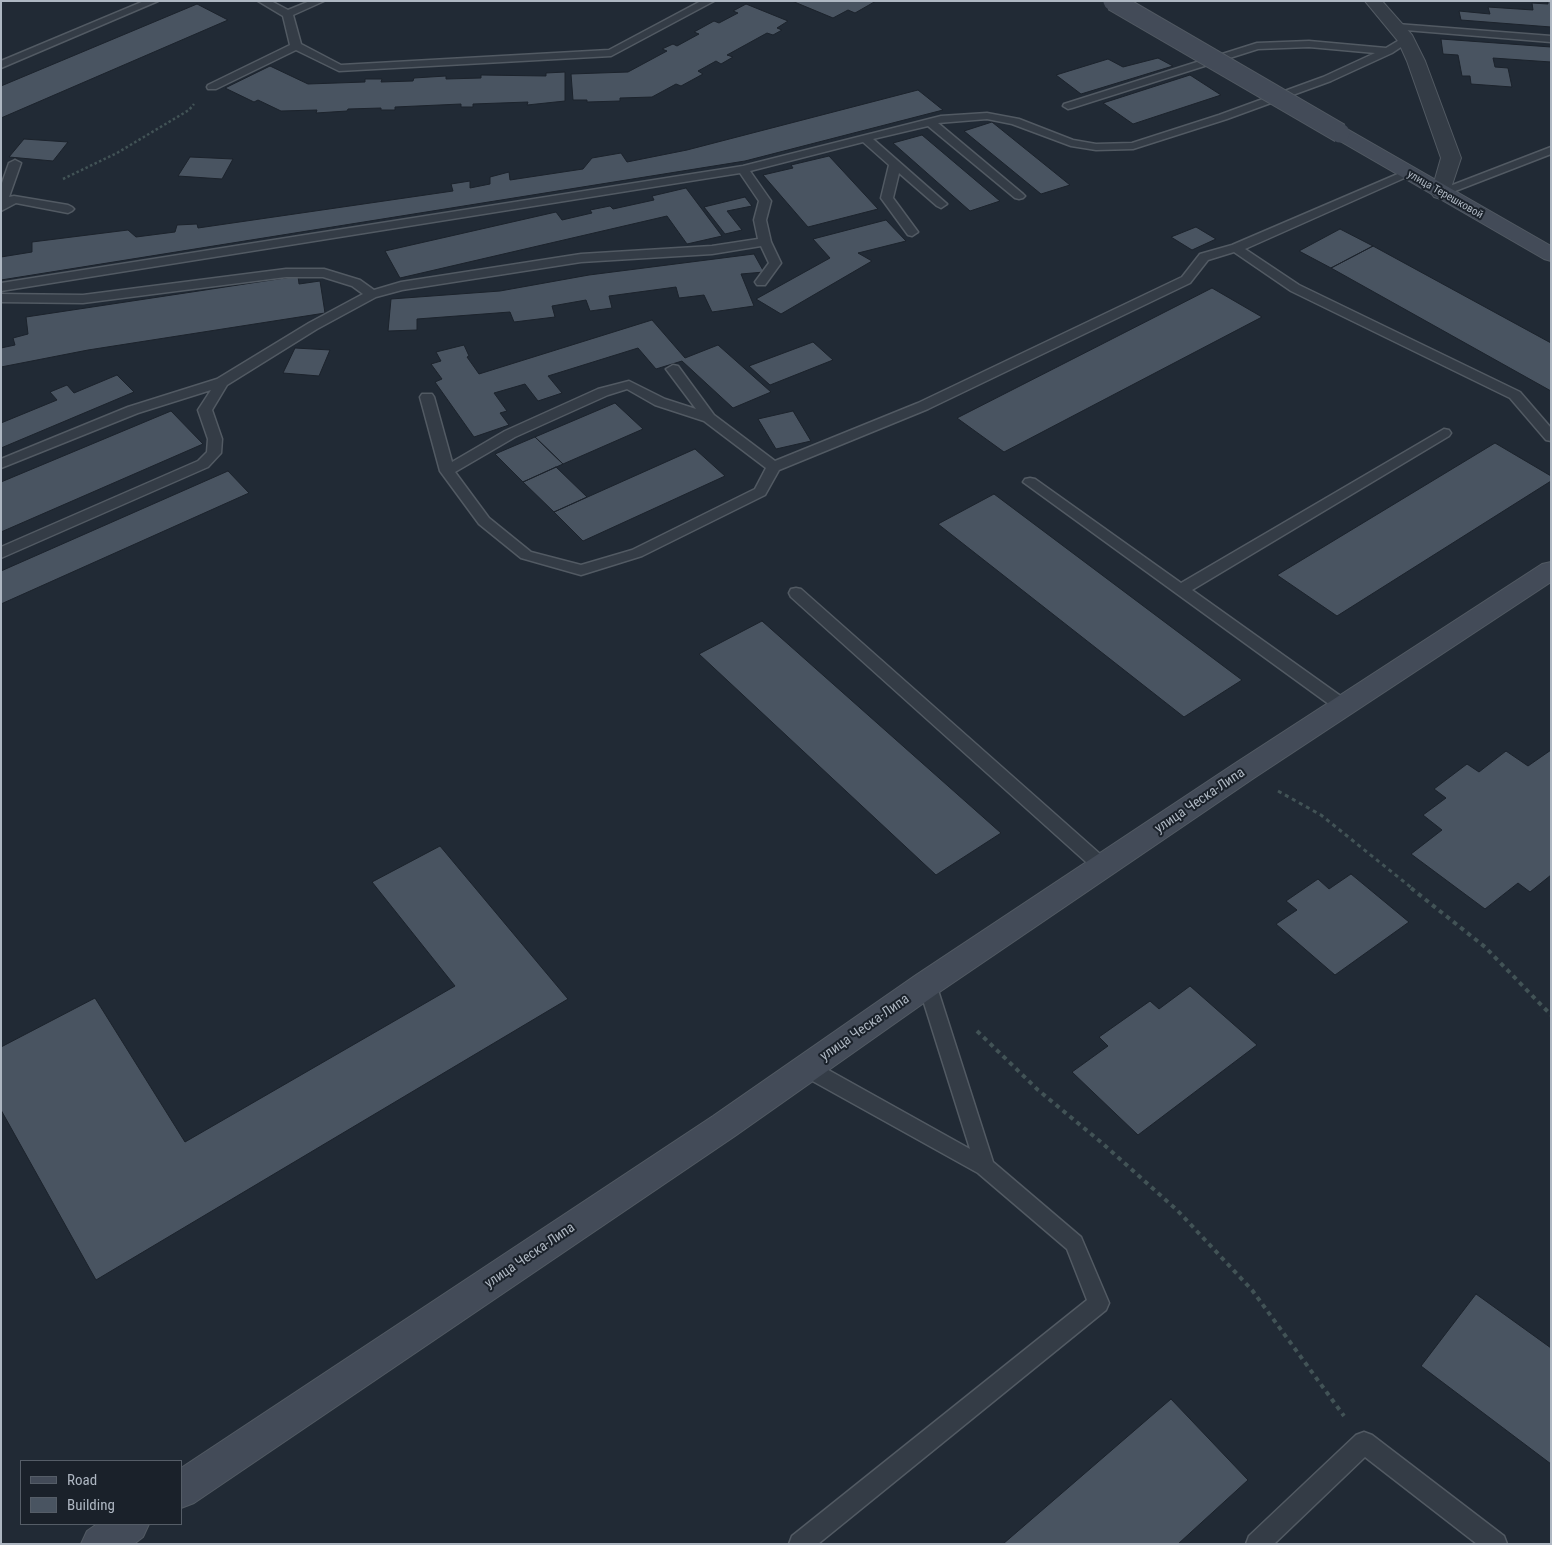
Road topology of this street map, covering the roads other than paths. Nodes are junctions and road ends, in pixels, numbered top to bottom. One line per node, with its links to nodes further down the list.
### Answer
1 (153, 1): 12 (lane)
2 (263, 1): 7 (lane)
3 (319, 1): 7 (lane)
4 (709, 1): 10 (lane)
5 (1113, 1): 21 (street, улица Терешковой, bridge)
6 (1373, 1): 8 (street)
7 (288, 14): 10 (lane)
8 (1401, 33): 9 (lane); 11 (lane); 22 (street)
9 (1551, 39)
10 (296, 46): 13 (lane)
11 (1388, 51): 14 (lane); 15 (lane)
12 (1, 65)
13 (212, 87)
14 (1068, 106)
15 (930, 122): 16 (lane); 23 (lane)
16 (866, 138): 19 (lane); 20 (lane)
17 (1551, 150): 22 (lane)
18 (15, 163): 25 (lane)
19 (895, 164): 26 (lane); 29 (lane)
20 (742, 169): 30 (lane); 34 (lane)
21 (1407, 173): 22 (street, улица Терешковой); 31 (lane)
22 (1441, 192): 32 (street, улица Терешковой)
23 (1019, 196)
24 (14, 199): 27 (lane); 28 (lane)
25 (1, 203)
26 (941, 204)
27 (1, 208)
28 (68, 209)
29 (912, 232)
30 (765, 242): 33 (lane); 35 (lane)
31 (1236, 248): 42 (lane); 44 (lane)
32 (1551, 255)
33 (761, 282)
34 (1, 287)
35 (372, 294): 36 (lane); 38 (lane)
36 (1, 298)
37 (673, 369): 40 (lane)
38 (222, 382): 43 (lane); 47 (lane)
39 (427, 397): 45 (lane)
40 (709, 418): 44 (lane); 45 (lane)
41 (1444, 433): 49 (lane)
42 (1551, 437)
43 (1, 464)
44 (774, 467): 45 (lane)
45 (447, 471)
46 (1030, 482): 49 (lane)
47 (1, 553)
48 (1551, 570): 51 (street, улица Ческа-Липа)
49 (1181, 590): 51 (lane)
50 (796, 593): 52 (lane)
51 (1343, 706): 52 (street, улица Ческа-Липа)
52 (1102, 866): 53 (street, улица Ческа-Липа)
53 (927, 984): 54 (street, улица Ческа-Липа); 55 (lane)
54 (807, 1068): 55 (lane); 56 (street, улица Ческа-Липа)
55 (985, 1167): 59 (lane)
56 (182, 1489)
57 (128, 1525): 58 (street)
58 (100, 1544)
59 (800, 1544)
60 (1257, 1544): 61 (lane)
61 (1496, 1544)

